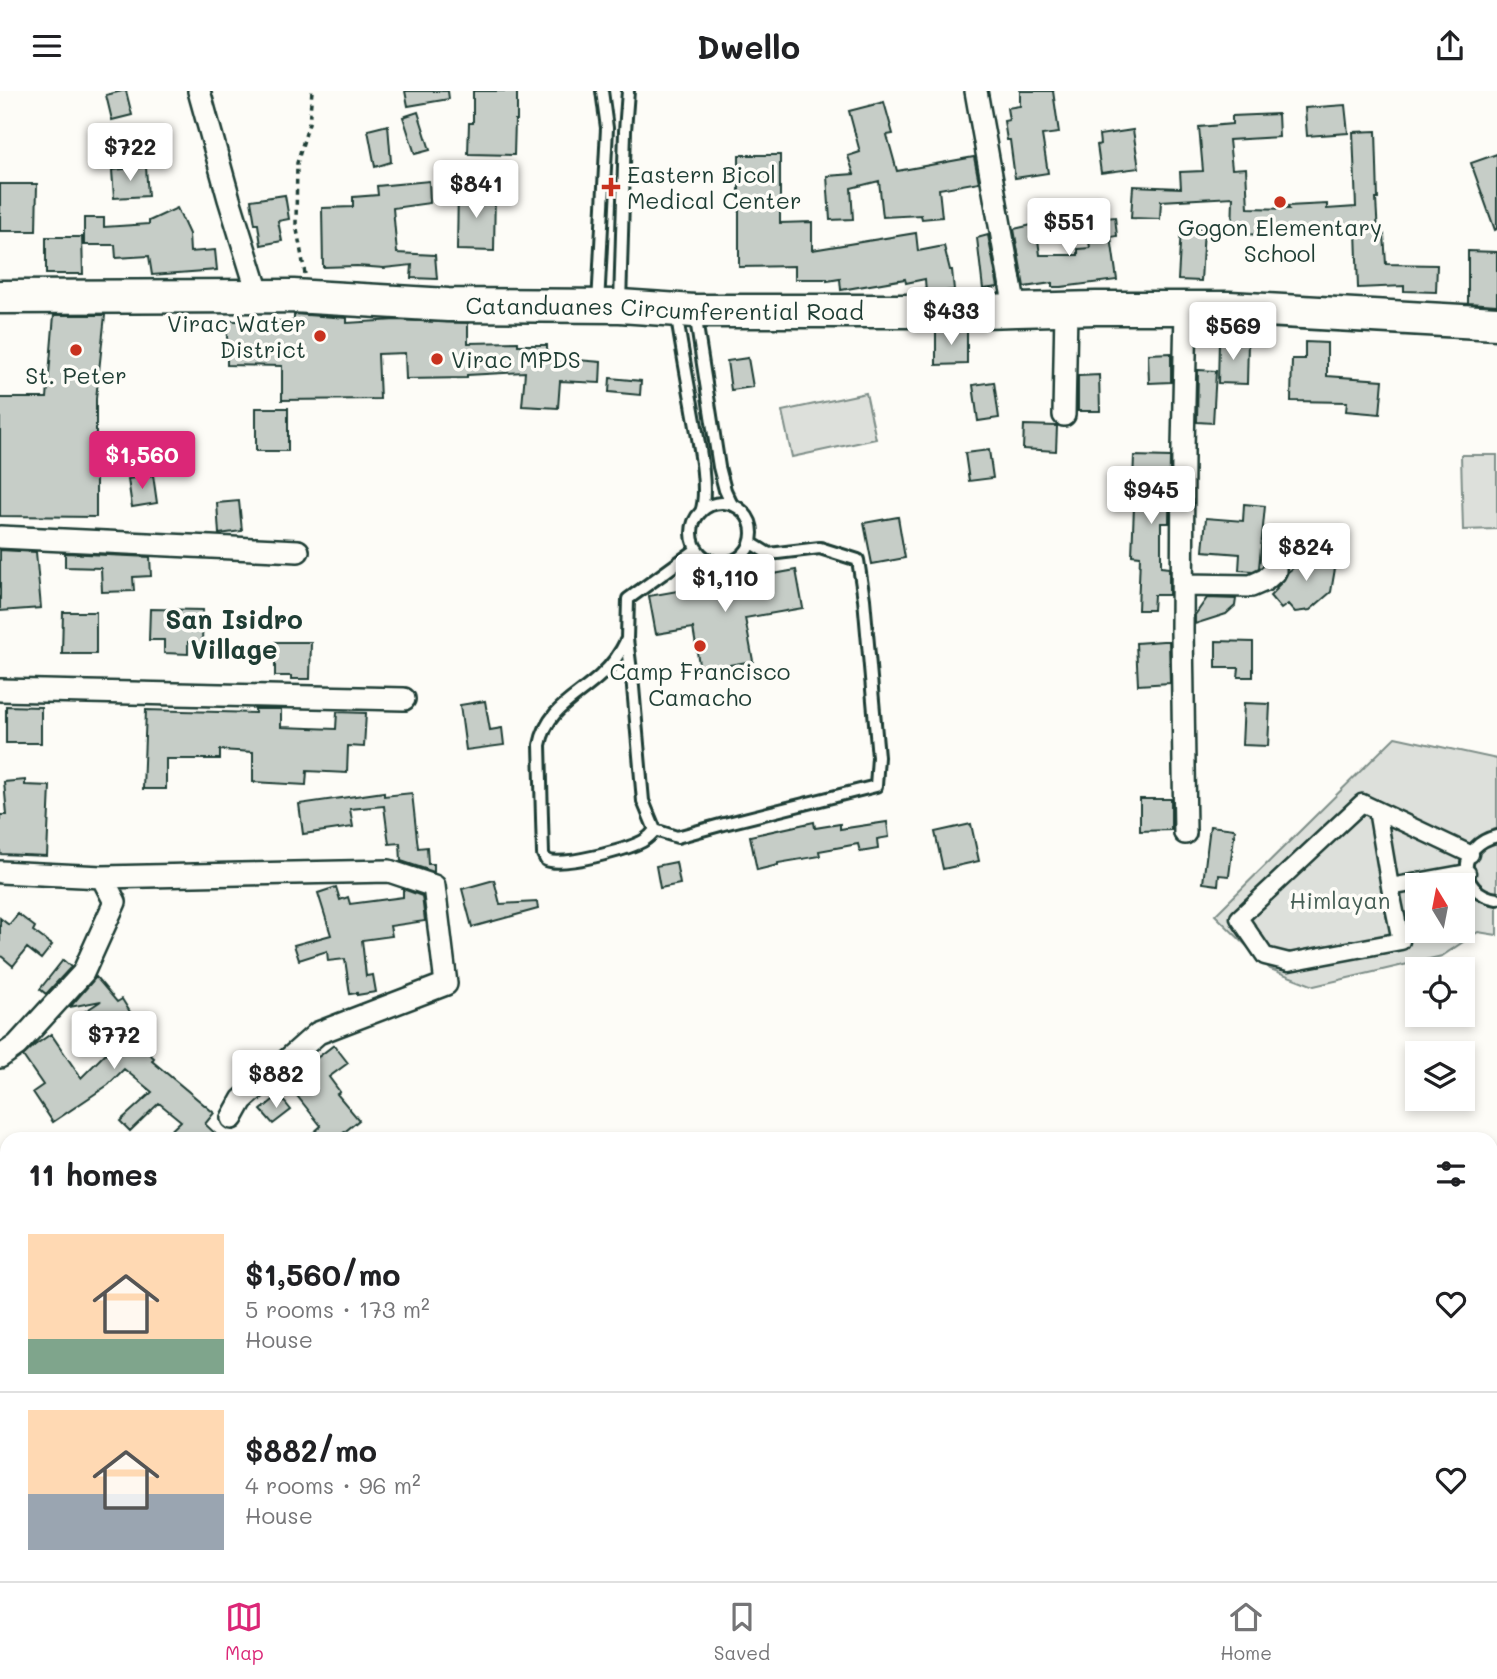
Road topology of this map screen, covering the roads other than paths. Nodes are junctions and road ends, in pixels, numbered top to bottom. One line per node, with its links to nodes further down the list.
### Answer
1 (199, 91): 5 (street)
2 (602, 91): 7 (lane)
3 (628, 91): 7 (lane)
4 (976, 91): 9 (street)
5 (259, 296): 6 (main road, Catanduanes Circumferential Road); 7 (main road, Catanduanes Circumferential Road)
6 (0, 297)
7 (609, 307): 11 (main road, Catanduanes Circumferential Road)
8 (1066, 308): 9 (main road, Catanduanes Circumferential Road); 10 (main road, Catanduanes Circumferential Road); 13 (street)
9 (1016, 309): 11 (main road, Catanduanes Circumferential Road)
10 (1186, 309): 12 (main road, Catanduanes Circumferential Road); 21 (street)
11 (685, 310): 14 (lane); 15 (lane)
12 (1497, 323)
13 (1064, 415)
14 (732, 505): 15 (lane); 17 (lane)
15 (701, 512): 18 (lane)
16 (0, 537): 19 (street)
17 (751, 543): 18 (lane); 26 (lane)
18 (697, 549): 22 (lane)
19 (298, 551)
20 (1275, 556): 21 (street)
21 (1183, 585): 27 (street)
22 (627, 639): 26 (lane); 26 (lane)
23 (0, 690): 24 (street)
24 (404, 699)
25 (1377, 810): 29 (street); 34 (street); 34 (street)
26 (655, 830)
27 (1185, 833)
28 (1497, 836): 29 (lane)
29 (1470, 854): 31 (lane)
30 (0, 872): 32 (street)
31 (1467, 873)
32 (102, 877): 37 (street); 38 (street)
33 (1405, 884): 34 (street)
34 (1390, 887)
35 (1475, 887): 36 (lane)
36 (1497, 898)
37 (0, 1057)
38 (232, 1118)

